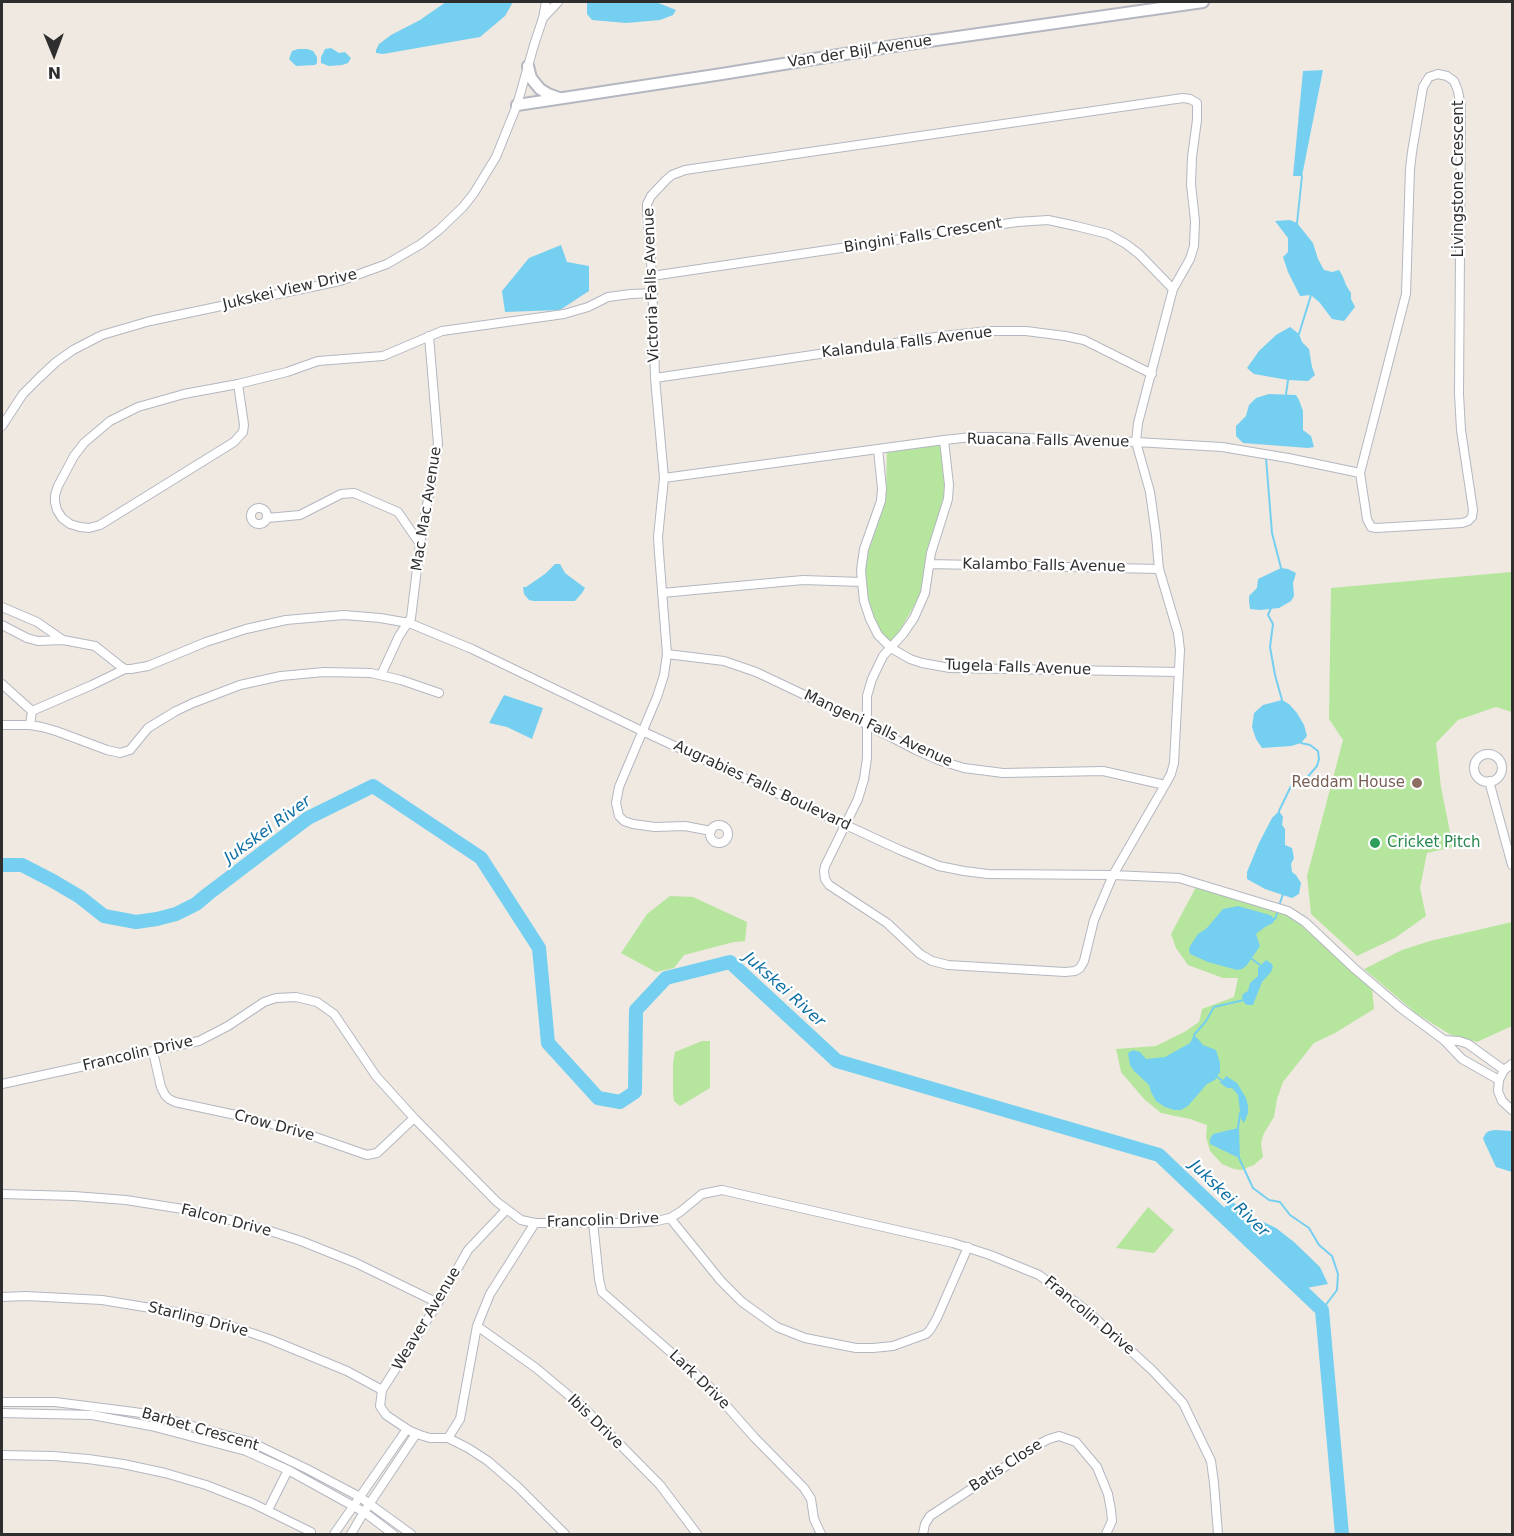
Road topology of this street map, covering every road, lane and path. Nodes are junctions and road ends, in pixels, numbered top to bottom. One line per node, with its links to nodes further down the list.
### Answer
1 (546, 2): 4 (street, Jukskei View Drive)
2 (558, 2): 4 (street, Jukskei View Drive)
3 (1203, 2): 6 (street, Van der Bijl Avenue)
4 (543, 18): 5 (street, Jukskei View Drive)
5 (528, 66): 6 (street); 7 (street, Jukskei View Drive)
6 (560, 98): 7 (street, Van der Bijl Avenue)
7 (518, 105): 15 (street, Jukskei View Drive)
8 (652, 276): 9 (street, Bingini Falls Crescent); 9 (street, Victoria Falls Avenue); 10 (street, Victoria Falls Avenue)
9 (1173, 289): 12 (street)
10 (653, 293): 11 (street); 13 (street, Victoria Falls Avenue)
11 (429, 336): 14 (street); 22 (street, Mac Mac Avenue)
12 (1152, 374): 13 (street, Kalandula Falls Avenue); 17 (street)
13 (655, 378): 20 (street, Victoria Falls Avenue)
14 (238, 384): 14 (street)
15 (2, 426)
16 (944, 440): 17 (street, Ruacana Falls Avenue); 18 (street, Ruacana Falls Avenue); 23 (street)
17 (1136, 442): 19 (street, Ruacana Falls Avenue); 24 (street)
18 (878, 449): 20 (street, Ruacana Falls Avenue); 25 (street, Tugela Falls Avenue)
19 (1360, 474): 19 (street, Livingstone Crescent)
20 (664, 478): 26 (street, Victoria Falls Avenue)
21 (267, 518): 22 (street)
22 (420, 544): 29 (street, Mac Mac Avenue)
23 (930, 564): 24 (street, Kalambo Falls Avenue); 32 (street)
24 (1159, 569): 35 (street)
25 (862, 582): 26 (street); 32 (street, Tugela Falls Avenue)
26 (662, 593): 33 (street, Victoria Falls Avenue)
27 (2, 608): 28 (street)
28 (11, 612): 30 (street); 31 (street)
29 (409, 623): 34 (street, Augrabies Falls Boulevard); 36 (street, Mac Mac Avenue); 43 (street, Augrabies Falls Boulevard)
30 (3, 626): 31 (street)
31 (63, 640): 34 (street)
32 (891, 648): 35 (street, Tugela Falls Avenue); 40 (street)
33 (667, 654): 40 (street, Mangeni Falls Avenue); 43 (street, Victoria Falls Avenue)
34 (125, 669): 39 (street, Augrabies Falls Boulevard)
35 (1179, 672): 45 (street)
36 (381, 675): 38 (street); 42 (street)
37 (2, 684): 39 (street)
38 (439, 693)
39 (32, 711): 42 (street)
40 (866, 724): 45 (street, Mangeni Falls Avenue); 46 (street)
41 (2, 725): 42 (street)
42 (30, 725)
43 (642, 731): 46 (street, Augrabies Falls Boulevard); 47 (street, Victoria Falls Avenue)
44 (1490, 781): 48 (street)
45 (1165, 784): 49 (street)
46 (846, 825): 49 (street, Augrabies Falls Boulevard); 49 (street)
47 (711, 831)
48 (1512, 865)
49 (1113, 875): 50 (street, Augrabies Falls Boulevard)
50 (1444, 1040): 53 (street, Augrabies Falls Boulevard); 54 (street, Augrabies Falls Boulevard)
51 (153, 1052): 55 (street, Francolin Drive); 57 (street, Crow Drive); 57 (street, Francolin Drive)
52 (1512, 1064): 53 (street)
53 (1504, 1070): 54 (street)
54 (1499, 1080): 56 (street)
55 (2, 1084)
56 (1512, 1110)
57 (414, 1118): 59 (street, Francolin Drive)
58 (2, 1194): 65 (street, Falcon Drive)
59 (506, 1210): 62 (street, Francolin Drive); 65 (street, Weaver Avenue)
60 (670, 1218): 61 (street, Francolin Drive); 63 (street, Francolin Drive); 63 (street)
61 (593, 1222): 62 (street, Francolin Drive); 93 (street, Lark Drive)
62 (535, 1223): 66 (street)
63 (968, 1247): 96 (street, Francolin Drive)
64 (2, 1297): 67 (street, Starling Drive)
65 (438, 1303): 67 (street, Weaver Avenue)
66 (477, 1326): 76 (street); 92 (street, Ibis Drive)
67 (382, 1390): 74 (street)
68 (2, 1402): 69 (street, Barbet Crescent)
69 (55, 1402): 71 (street); 72 (street, Barbet Crescent)
70 (2, 1413): 71 (street, Barbet Crescent)
71 (52, 1413): 73 (street, Barbet Crescent)
72 (153, 1415): 73 (street); 77 (street, Barbet Crescent)
73 (151, 1426): 78 (street, Barbet Crescent)
74 (407, 1429): 75 (street); 81 (street)
75 (416, 1434): 76 (street); 82 (street)
76 (448, 1438): 91 (street)
77 (251, 1442): 78 (street); 81 (street, Barbet Crescent)
78 (246, 1451): 80 (street, Barbet Crescent)
79 (2, 1455): 84 (street)
80 (288, 1470): 83 (street, Barbet Crescent); 84 (street)
81 (360, 1497): 82 (street, Barbet Crescent); 83 (street)
82 (369, 1504): 85 (street); 90 (street, Barbet Crescent)
83 (354, 1506): 85 (street, Barbet Crescent); 87 (street)
84 (268, 1510): 86 (street)
85 (364, 1512): 88 (street); 89 (street, Barbet Crescent)
86 (311, 1532)
87 (334, 1534)
88 (351, 1534)
89 (393, 1534)
90 (411, 1534)
91 (565, 1534)
92 (697, 1534)
93 (820, 1534)
94 (923, 1534): 95 (street, Batis Close)
95 (1106, 1534)
96 (1218, 1534)

